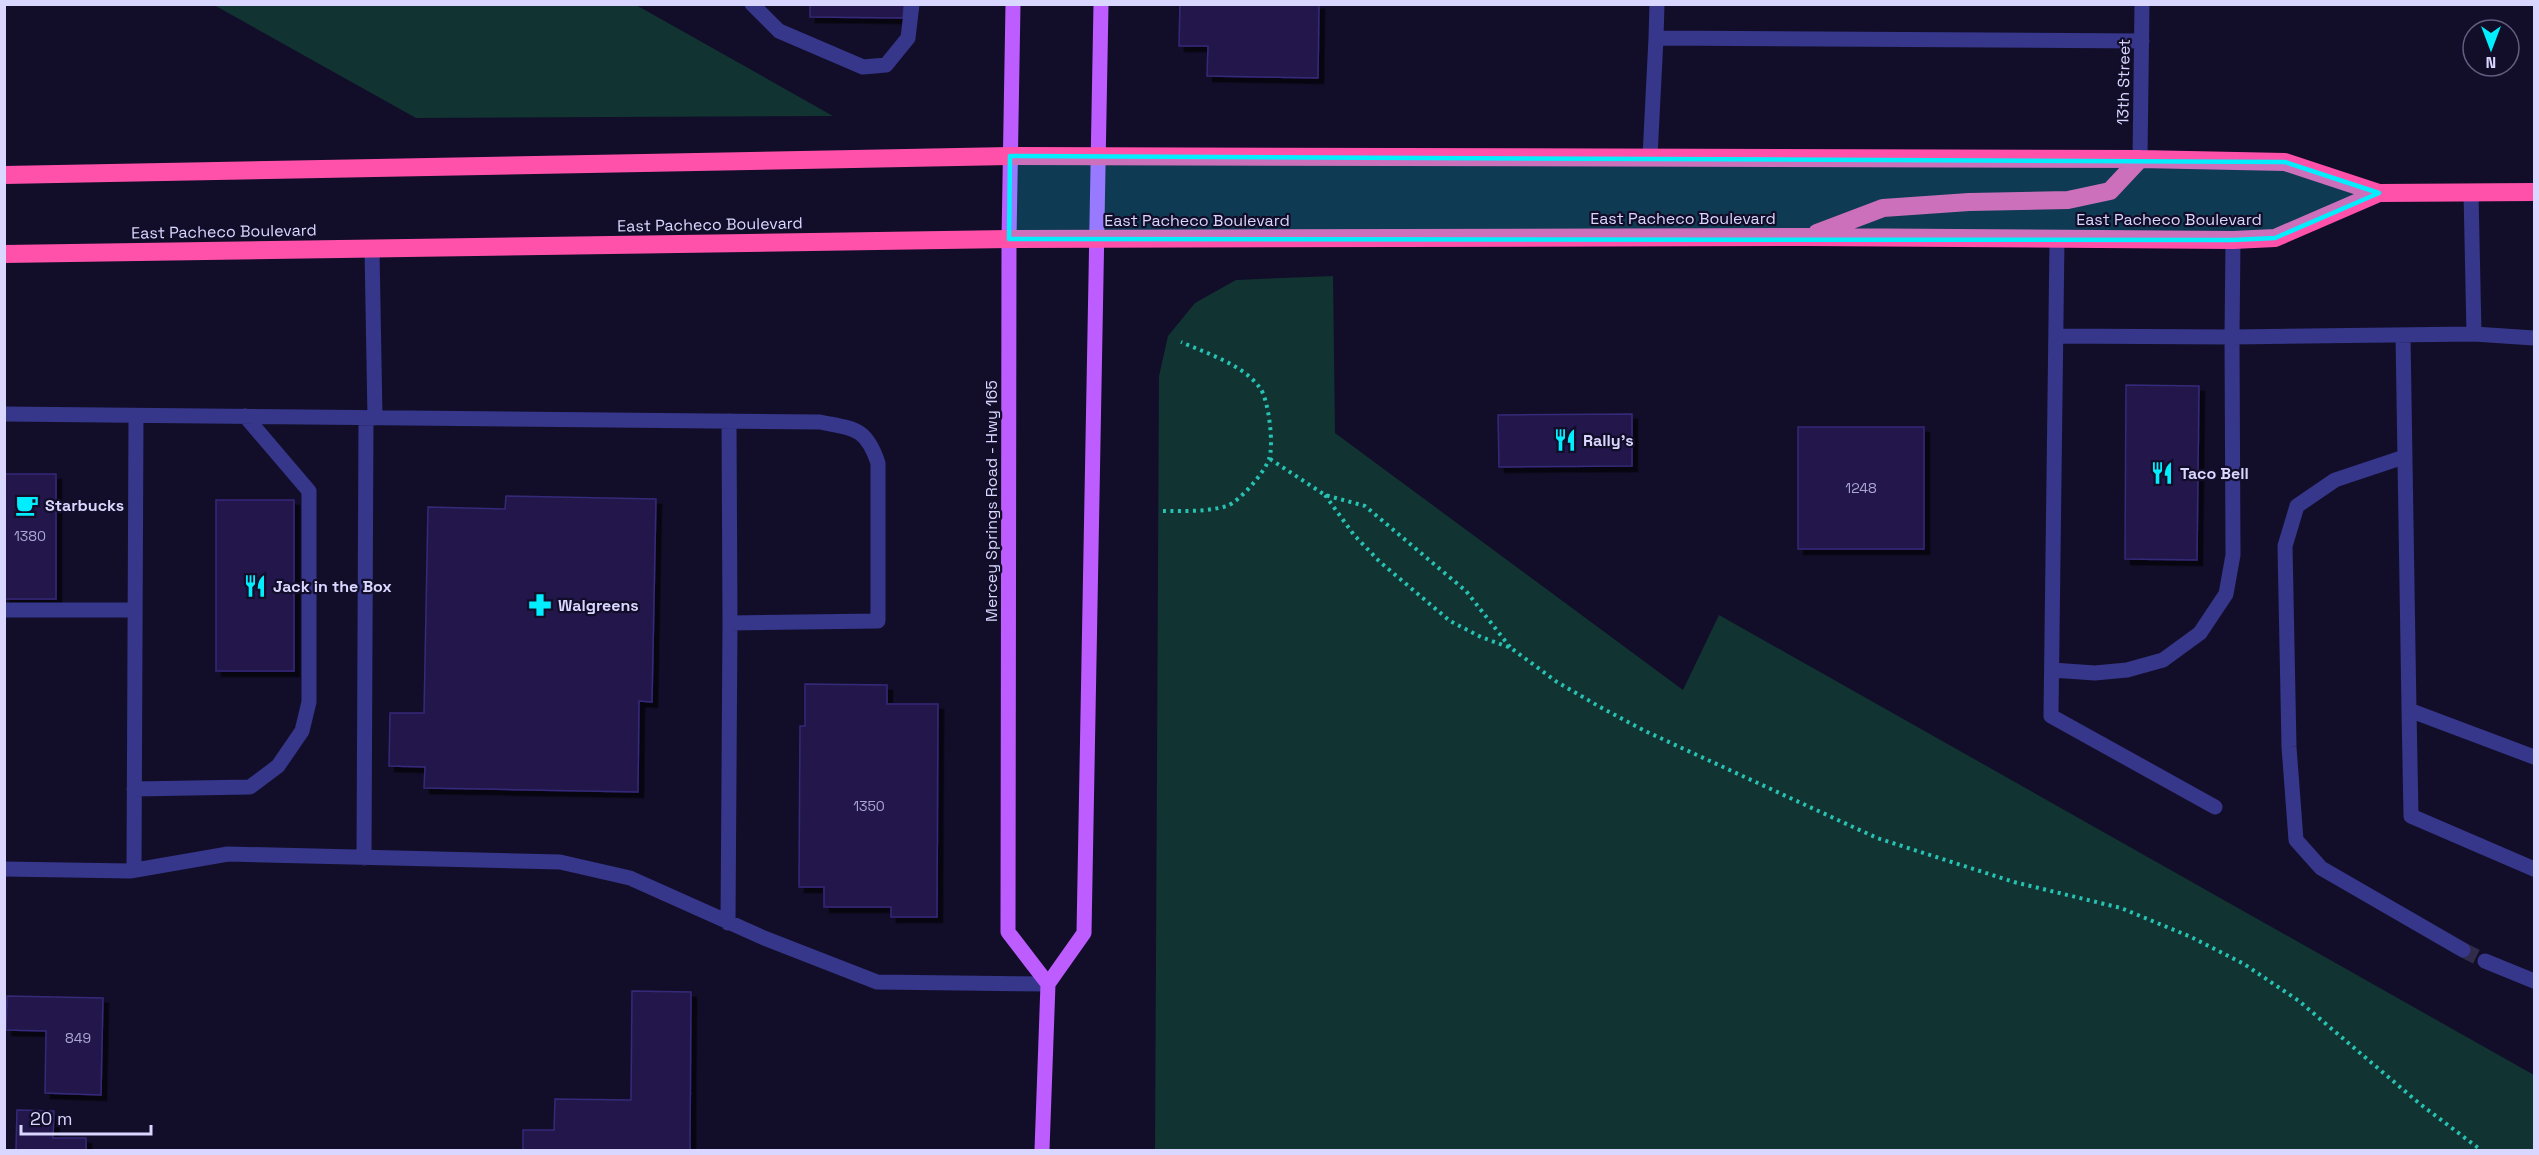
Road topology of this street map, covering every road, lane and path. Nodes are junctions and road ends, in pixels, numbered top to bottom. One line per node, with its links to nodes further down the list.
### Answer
1 (752, 4): 2 (street)
2 (912, 4)
3 (1012, 4): 9 (main road, Mercey Springs Road - Hwy 165)
4 (1101, 4): 10 (main road)
5 (1657, 4): 7 (street)
6 (2142, 4): 8 (street, 13th Street)
7 (1656, 38): 8 (street); 11 (street)
8 (2142, 41): 12 (street, 13th Street)
9 (1010, 156): 10 (highway, East Pacheco Boulevard); 13 (highway, East Pacheco Boulevard); 18 (main road, Mercey Springs Road - Hwy 165)
10 (1098, 156): 11 (highway, East Pacheco Boulevard); 19 (main road)
11 (1650, 157): 12 (highway, East Pacheco Boulevard)
12 (2140, 159): 16 (highway, East Pacheco Boulevard); 17 (highway)
13 (4, 175)
14 (2471, 192): 15 (highway, East Pacheco Boulevard); 16 (highway, East Pacheco Boulevard); 24 (street)
15 (2535, 192)
16 (2379, 193): 21 (highway, East Pacheco Boulevard)
17 (1807, 237): 19 (highway, East Pacheco Boulevard); 20 (highway, East Pacheco Boulevard)
18 (1009, 239): 19 (highway, East Pacheco Boulevard); 22 (highway, East Pacheco Boulevard); 56 (main road, Mercey Springs Road - Hwy 165)
19 (1096, 239): 56 (main road)
20 (2057, 239): 21 (highway, East Pacheco Boulevard); 26 (street)
21 (2233, 240): 27 (street)
22 (372, 249): 23 (highway, East Pacheco Boulevard); 33 (street)
23 (4, 254)
24 (2474, 334): 25 (street); 28 (street)
25 (2403, 335): 27 (street); 35 (street)
26 (2056, 336): 27 (street); 43 (street)
27 (2232, 337): 43 (street)
28 (2535, 338)
29 (1181, 342): 36 (path)
30 (4, 414): 31 (street)
31 (136, 416): 32 (street); 40 (street)
32 (245, 417): 33 (street); 46 (street)
33 (370, 418): 34 (street); 48 (street)
34 (729, 421): 41 (street); 41 (street)
35 (2404, 457): 44 (street); 53 (street)
36 (1270, 459): 37 (path); 38 (path)
37 (1325, 495): 42 (path); 42 (path)
38 (1163, 511)
39 (4, 610): 40 (street)
40 (135, 610): 46 (street)
41 (730, 622): 52 (street)
42 (1511, 648): 58 (path)
43 (2052, 670): 47 (street)
44 (2409, 710): 45 (street); 50 (street)
45 (2535, 757)
46 (134, 789): 51 (street)
47 (2215, 807)
48 (364, 858): 51 (street); 52 (street)
49 (4, 869): 51 (street)
50 (2535, 869)
51 (134, 870)
52 (728, 923): 56 (street)
53 (2463, 950)
54 (2485, 961): 55 (street)
55 (2535, 981)
56 (1048, 984): 57 (main road)
57 (1042, 1150)
58 (2481, 1150)

